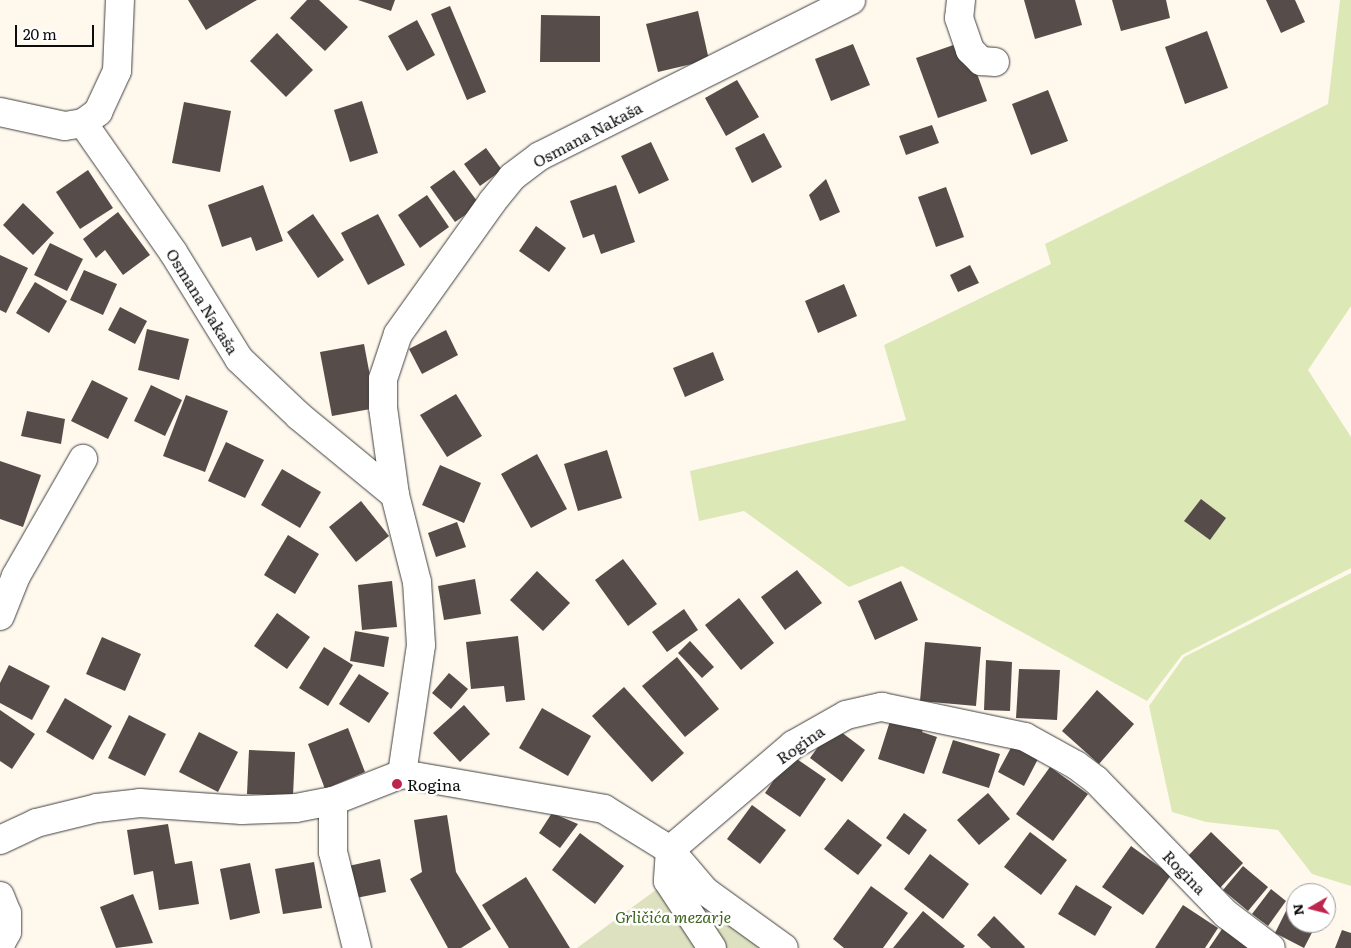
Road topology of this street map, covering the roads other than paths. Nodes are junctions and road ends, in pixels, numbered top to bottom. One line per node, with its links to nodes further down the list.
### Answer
1 (120, 0): 6 (street)
2 (850, 0): 8 (street, Osmana Nakaša)
3 (961, 0): 4 (street)
4 (995, 62)
5 (0, 112): 6 (street)
6 (83, 123): 8 (street, Osmana Nakaša)
7 (83, 459): 9 (street)
8 (394, 495): 10 (street, Osmana Nakaša)
9 (0, 616)
10 (402, 774): 11 (street); 13 (street)
11 (333, 801): 12 (street); 16 (street)
12 (0, 840)
13 (670, 850): 17 (street); 18 (street); 19 (street, Rogina)
14 (0, 896): 15 (street)
15 (0, 945)
16 (357, 948)
17 (712, 948)
18 (784, 948)
19 (1271, 948)

